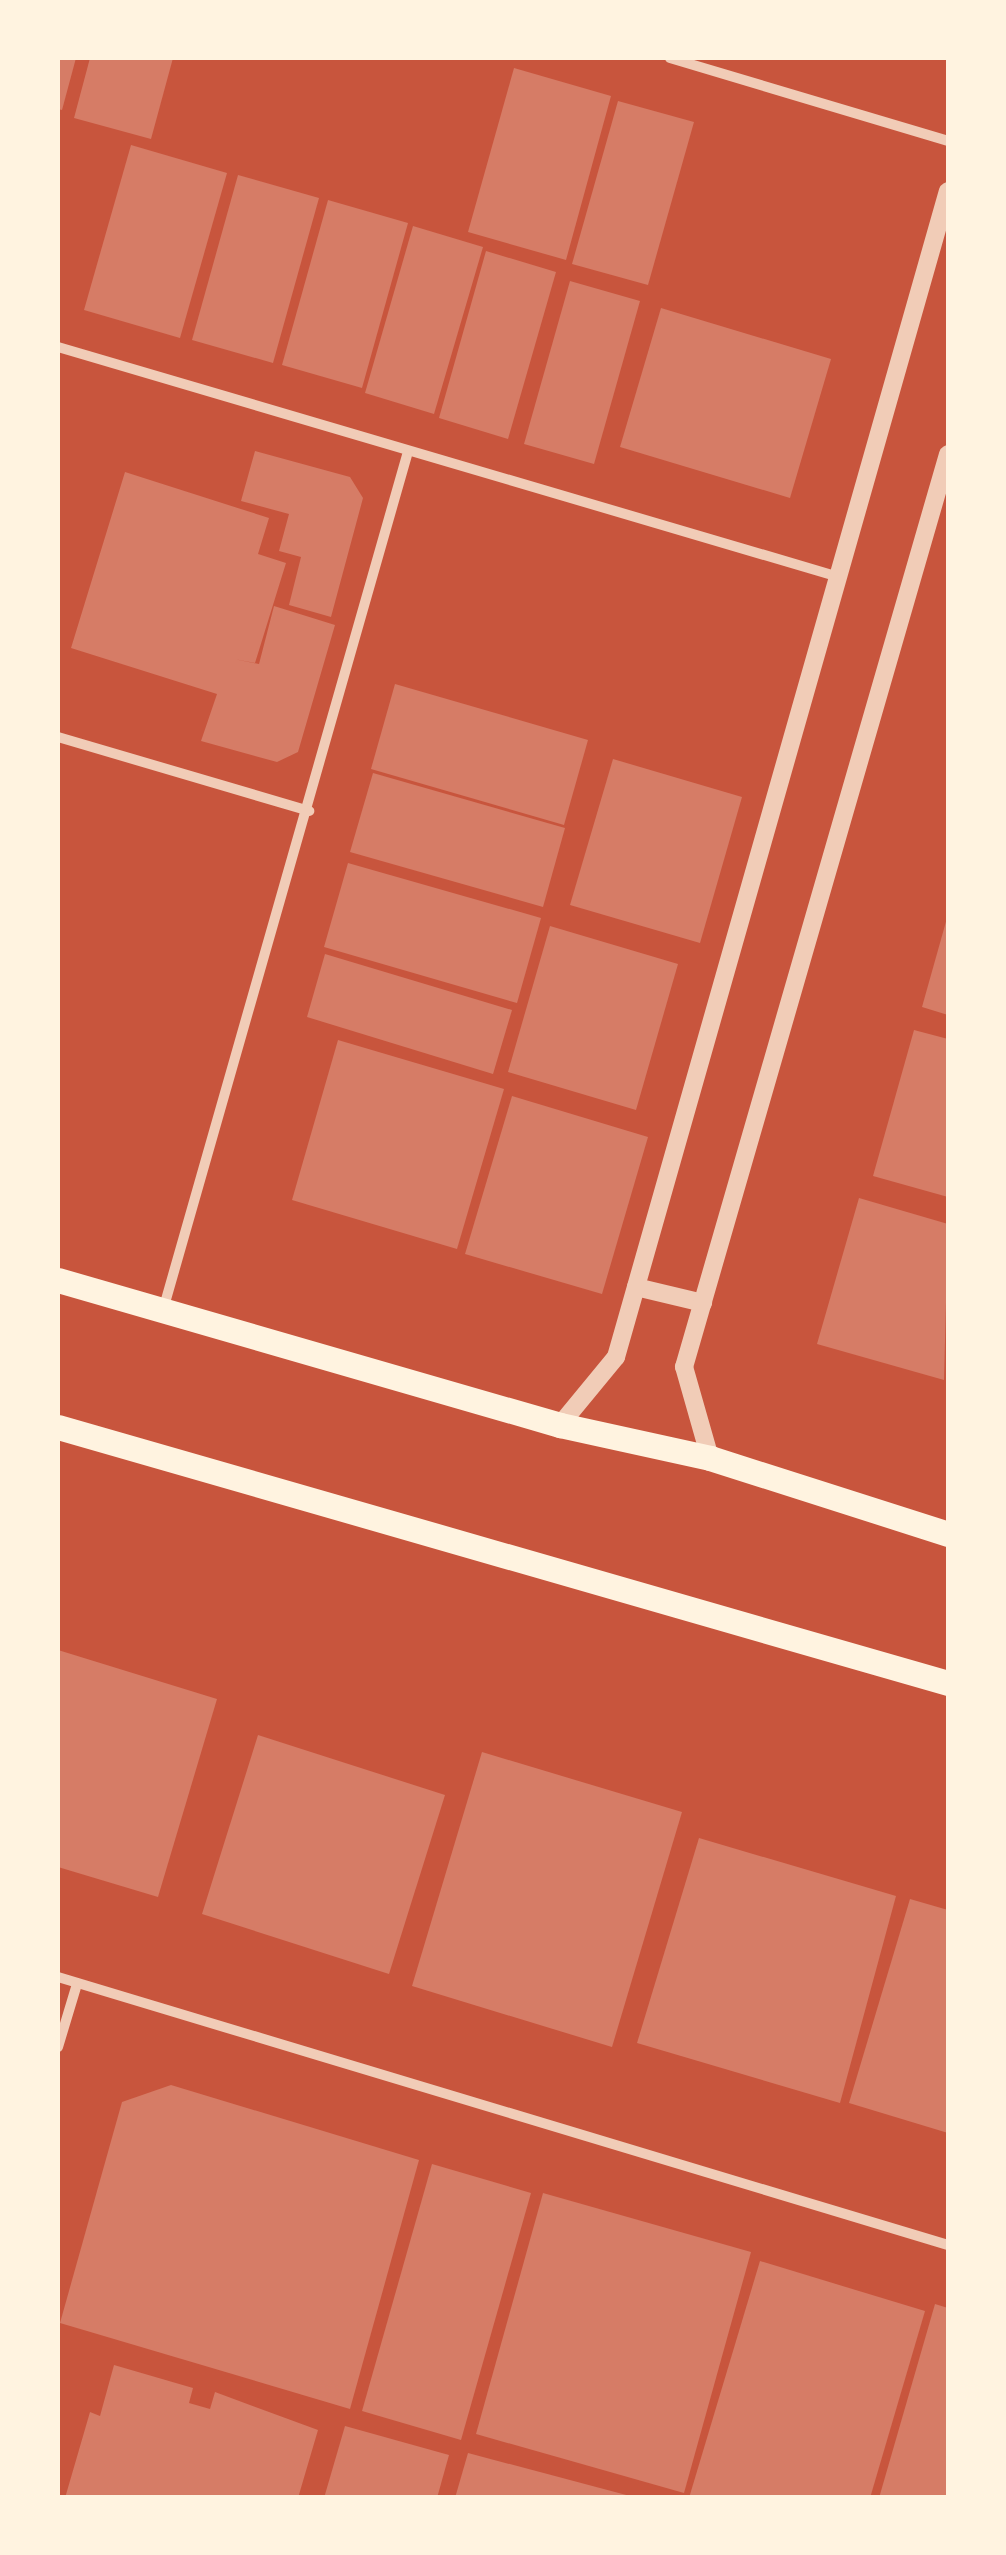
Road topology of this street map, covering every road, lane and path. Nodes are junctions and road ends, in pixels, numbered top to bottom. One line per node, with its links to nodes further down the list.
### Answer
1 (670, 58): 2 (street)
2 (948, 141)
3 (948, 192): 7 (street)
4 (58, 347): 6 (street)
5 (948, 454): 12 (street)
6 (406, 455): 7 (street); 9 (street)
7 (840, 577): 11 (street)
8 (58, 737): 9 (street)
9 (309, 810): 13 (street)
10 (58, 1280): 13 (main road)
11 (636, 1287): 12 (street); 14 (street)
12 (702, 1302): 16 (street)
13 (162, 1311): 14 (main road)
14 (560, 1425): 16 (main road)
15 (58, 1426): 18 (main road)
16 (710, 1458): 17 (main road)
17 (948, 1534)
18 (948, 1683)
19 (58, 1978): 20 (street)
20 (76, 1984): 21 (street); 22 (street)
21 (58, 2047)
22 (948, 2245)

